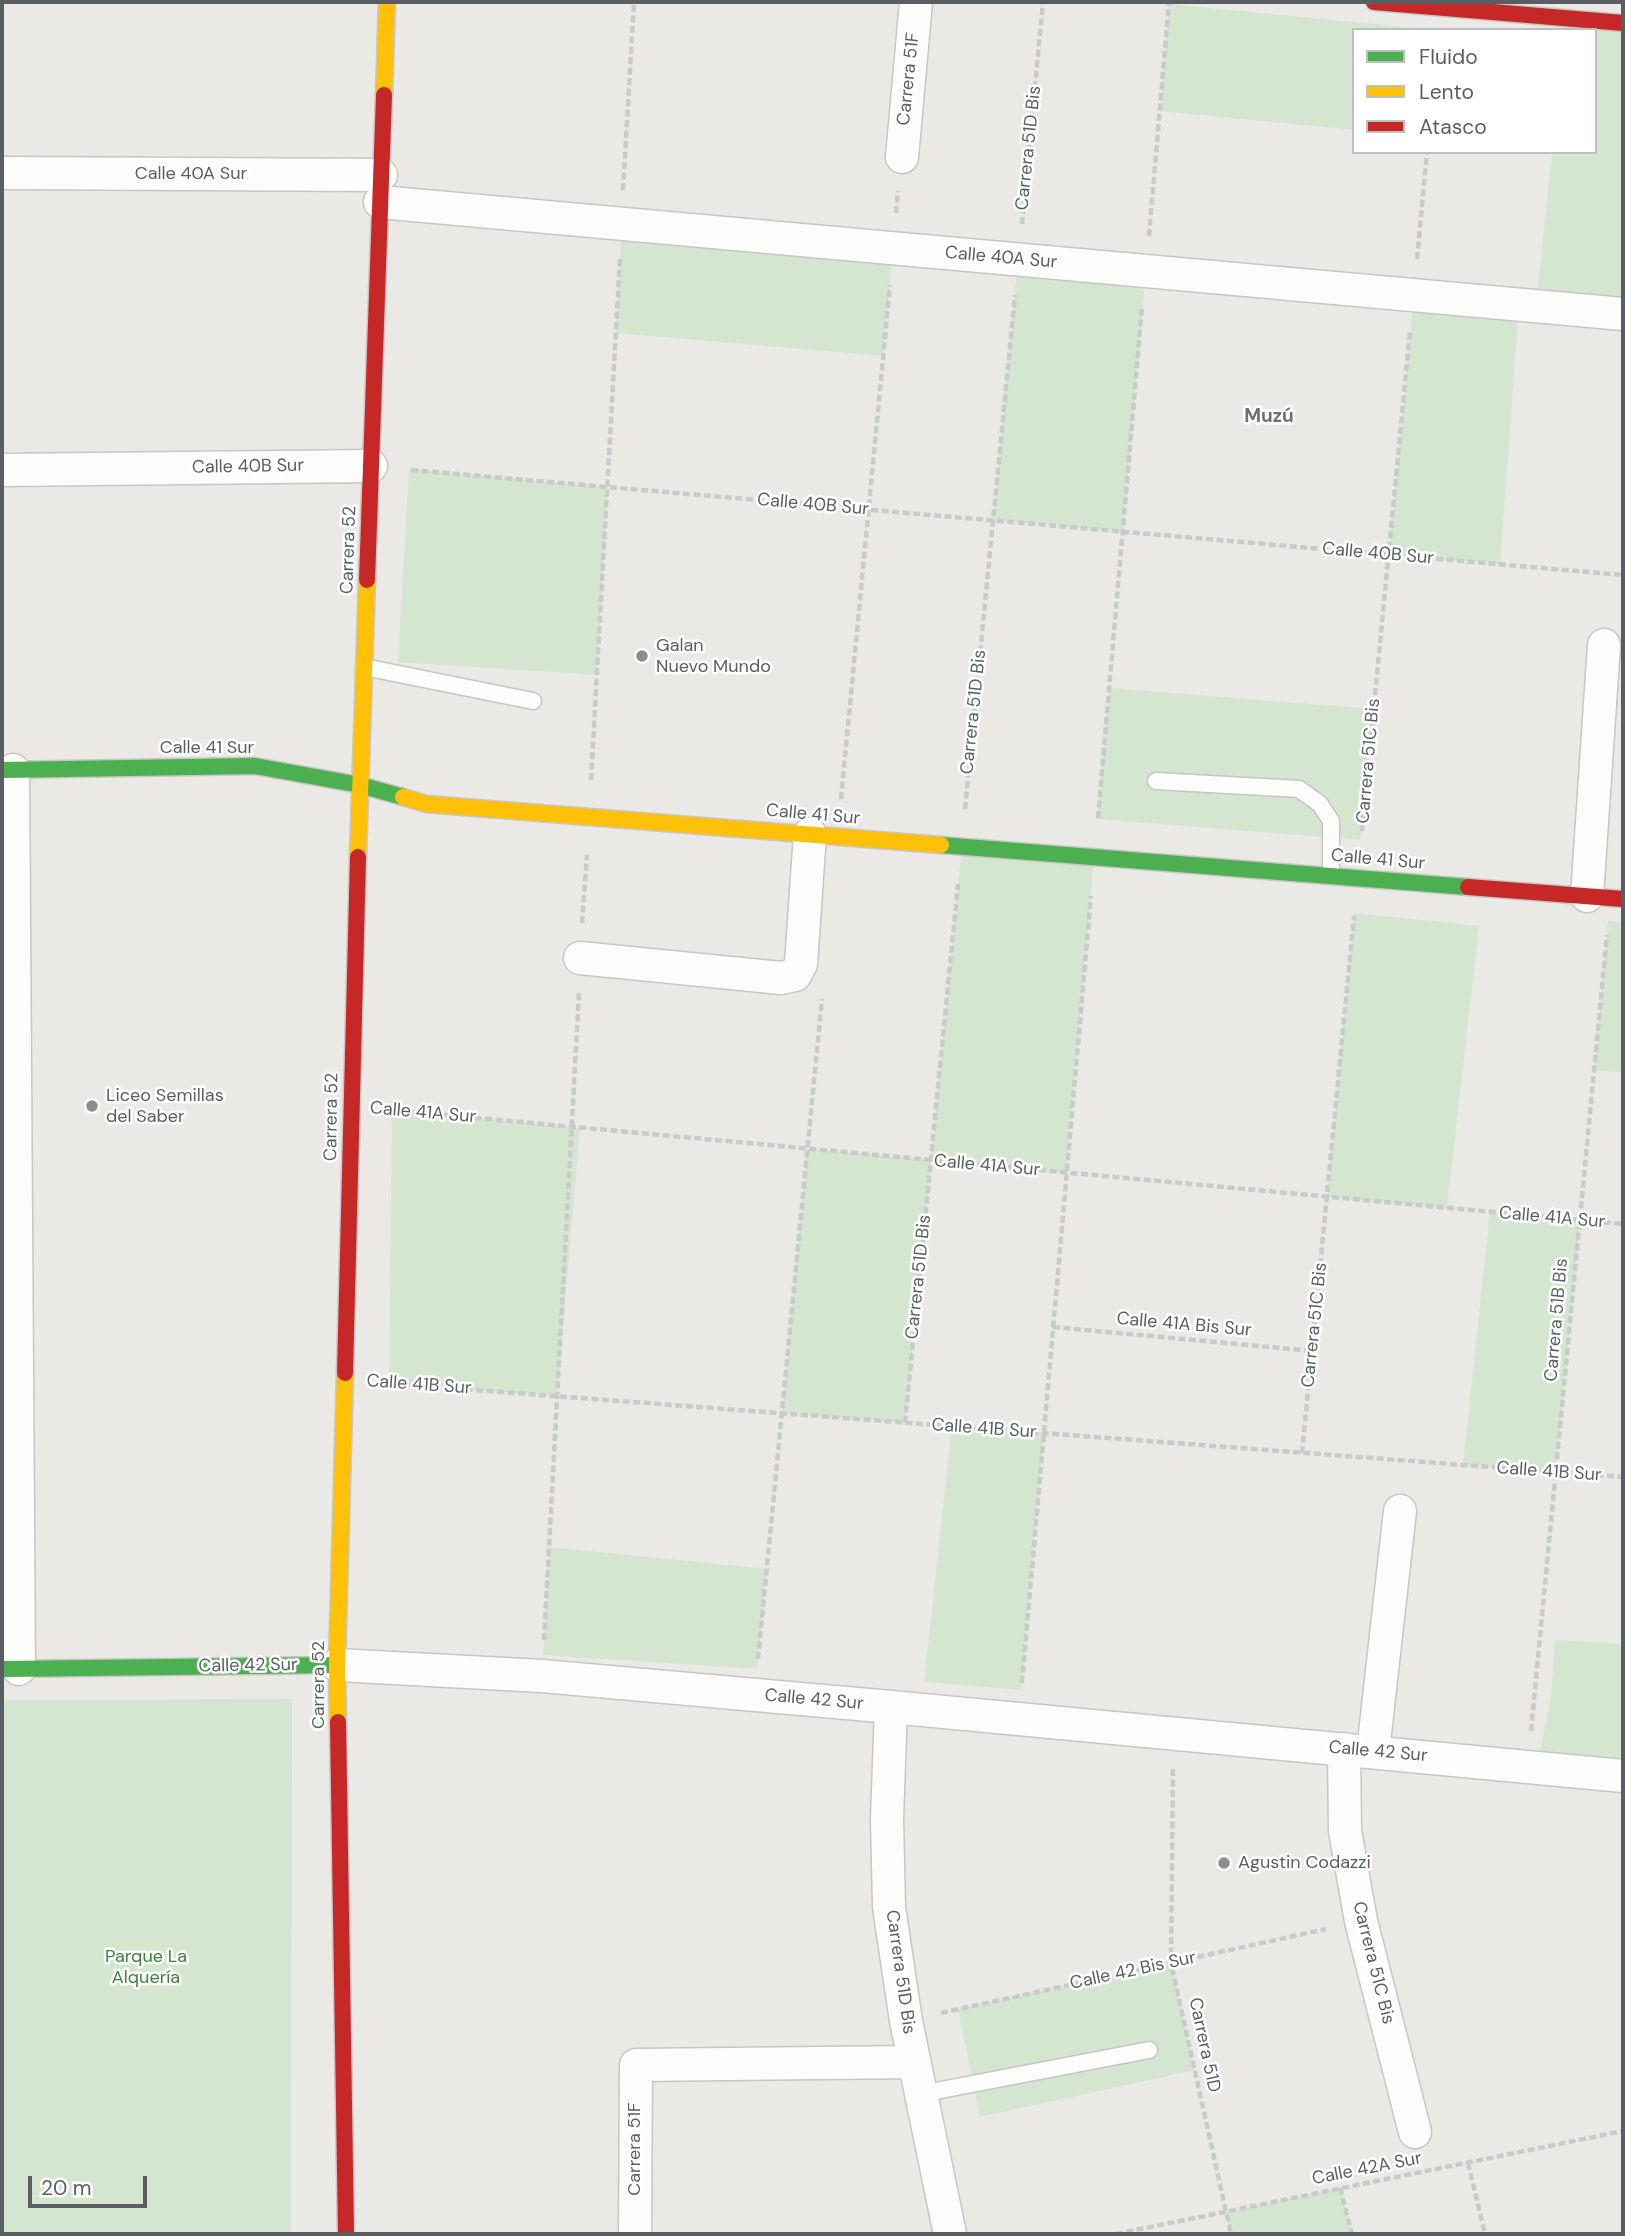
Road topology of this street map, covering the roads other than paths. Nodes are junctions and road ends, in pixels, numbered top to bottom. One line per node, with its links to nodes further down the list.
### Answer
1 (387, 2): 8 (street, Carrera 52)
2 (916, 2): 6 (street, Carrera 51F)
3 (1374, 2): 4 (street)
4 (1519, 8): 5 (street)
5 (1623, 23)
6 (902, 157)
7 (2, 173): 8 (street, Calle 40A Sur)
8 (380, 188): 9 (street, Calle 40A Sur); 10 (street, Carrera 52)
9 (1623, 314)
10 (371, 466): 11 (street, Calle 40B Sur); 13 (street, Carrera 52)
11 (2, 470)
12 (1604, 645): 20 (street)
13 (364, 667): 14 (lane); 17 (street, Carrera 52)
14 (533, 701)
15 (7, 770): 17 (street, Calle 41 Sur); 22 (street)
16 (1156, 781): 19 (lane)
17 (360, 785): 18 (street, Calle 41 Sur); 25 (street, Carrera 52)
18 (810, 834): 19 (street, Calle 41 Sur); 21 (street)
19 (1331, 876): 20 (street, Calle 41 Sur)
20 (1607, 898)
21 (580, 958)
22 (8, 1069): 23 (street)
23 (9, 1358): 26 (street)
24 (1400, 1511): 28 (street, Carrera 51C Bis)
25 (337, 1665): 26 (street, Calle 42 Sur); 27 (street, Calle 42 Sur); 34 (street, Carrera 52)
26 (10, 1669)
27 (891, 1706): 28 (street, Calle 42 Sur); 31 (street, Carrera 51D Bis)
28 (1359, 1750): 29 (street, Calle 42 Sur); 33 (street, Carrera 51C Bis)
29 (1623, 1776)
30 (1149, 2050): 32 (lane)
31 (914, 2062): 32 (street, Carrera 51D Bis); 35 (street, Carrera 51F)
32 (920, 2094): 36 (street, Carrera 51D Bis)
33 (1415, 2132)
34 (346, 2234)
35 (635, 2234)
36 (950, 2234)

